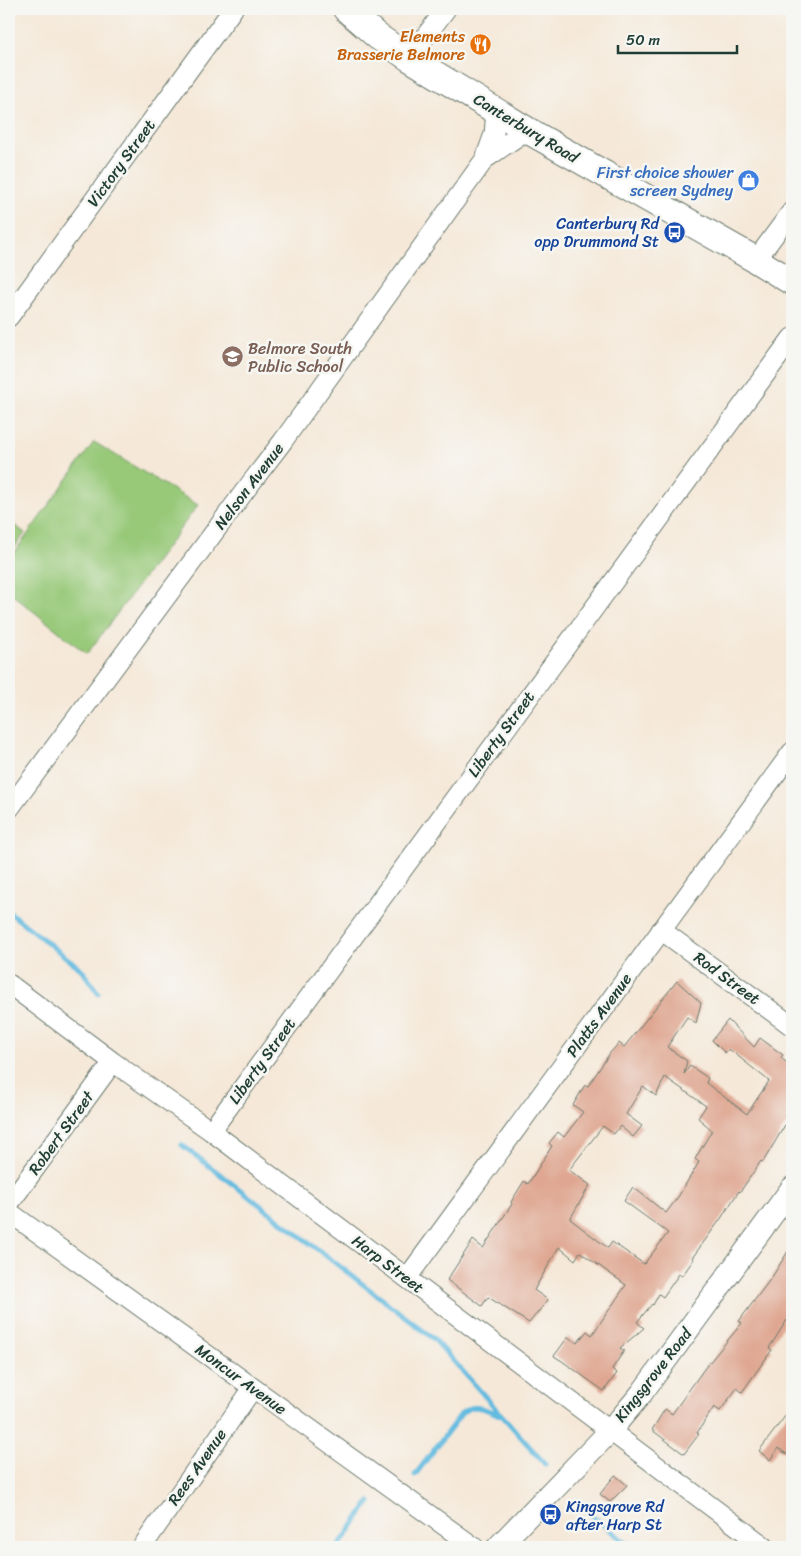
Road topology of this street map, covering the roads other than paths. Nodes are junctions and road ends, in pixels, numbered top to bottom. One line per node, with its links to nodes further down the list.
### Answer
1 (233, 9): 11 (street, Victory Street)
2 (346, 9): 4 (highway, Canterbury Road)
3 (446, 9): 4 (street)
4 (409, 58): 5 (highway, Canterbury Road)
5 (496, 112): 6 (highway, Canterbury Road); 7 (street, Nelson Avenue)
6 (527, 130): 7 (street, Nelson Avenue); 9 (highway, Canterbury Road)
7 (486, 159): 14 (street, Nelson Avenue)
8 (792, 211): 9 (street)
9 (756, 260): 10 (highway, Canterbury Road)
10 (792, 282)
11 (9, 317)
12 (792, 338): 19 (street, Liberty Street)
13 (792, 752): 15 (street, Platts Avenue)
14 (9, 809)
15 (661, 930): 17 (street, Rod Street); 23 (street, Platts Avenue)
16 (9, 984): 18 (street, Harp Street)
17 (792, 1026)
18 (113, 1062): 19 (street, Harp Street); 21 (street, Robert Street)
19 (211, 1131): 23 (street, Harp Street)
20 (792, 1188): 25 (main road, Kingsgrove Road)
21 (9, 1204)
22 (9, 1212): 24 (street, Moncur Avenue)
23 (406, 1278): 25 (street, Harp Street)
24 (253, 1388): 26 (street, Rees Avenue); 27 (street, Moncur Avenue)
25 (610, 1431): 28 (main road, Kingsgrove Road); 29 (street, Harp Street)
26 (142, 1547)
27 (474, 1547)
28 (498, 1547)
29 (765, 1547)

